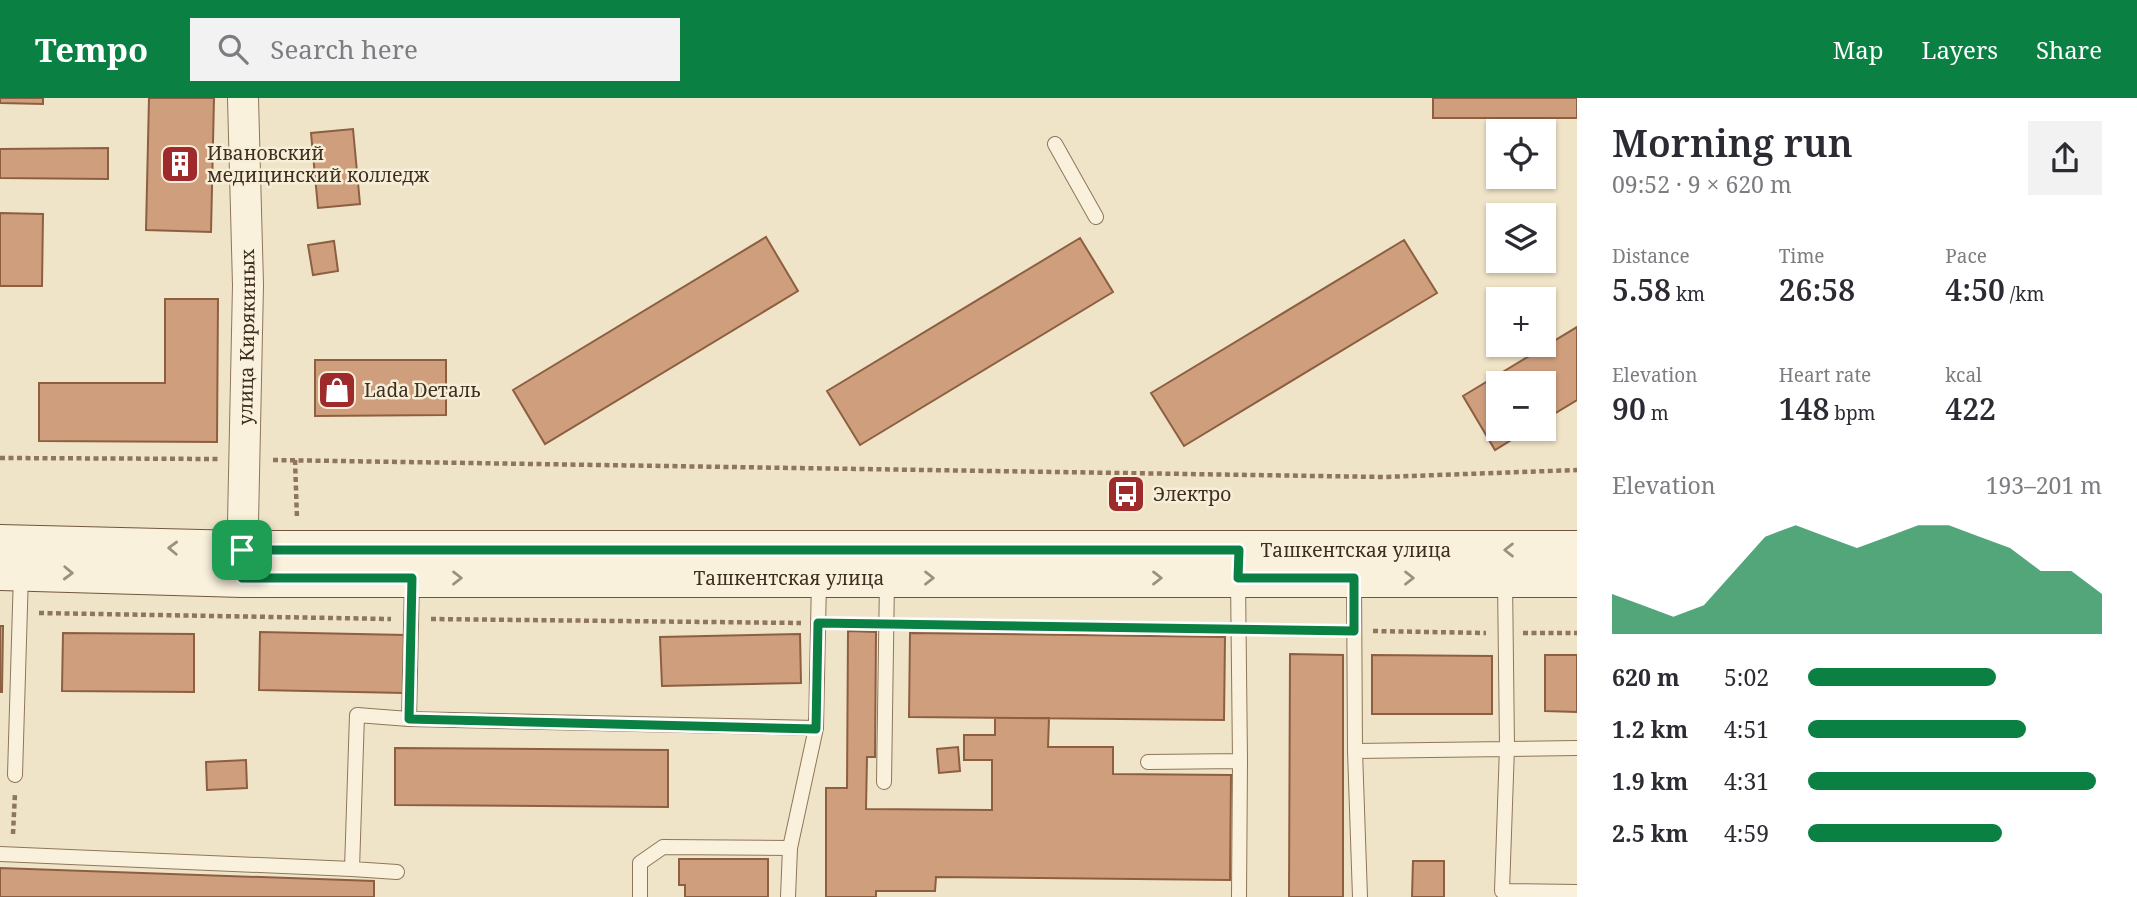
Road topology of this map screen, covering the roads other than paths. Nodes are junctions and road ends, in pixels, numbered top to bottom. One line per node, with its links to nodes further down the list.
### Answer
1 (243, 98): 6 (street, улица Кирякиных)
2 (1055, 144): 3 (lane)
3 (1096, 217)
4 (1577, 550): 7 (main road, Ташкентская улица, one-way to 7)
5 (7, 562): 6 (main road, Ташкентская улица); 21 (lane)
6 (242, 564): 7 (main road, Ташкентская улица); 8 (main road, Ташкентская улица)
7 (1239, 564): 10 (main road, Ташкентская улица, one-way to 7); 11 (main road, Ташкентская улица); 19 (lane)
8 (412, 578): 9 (main road, Ташкентская улица, one-way to 9); 14 (lane)
9 (819, 578): 10 (main road, Ташкентская улица); 15 (lane)
10 (887, 578): 22 (lane)
11 (1354, 578): 12 (main road, Ташкентская улица, one-way to 12); 18 (lane)
12 (1505, 578): 13 (main road, Ташкентская улица); 16 (lane)
13 (1577, 578)
14 (409, 719): 15 (lane); 25 (lane)
15 (816, 729): 23 (lane)
16 (1507, 747): 17 (lane); 18 (lane); 27 (lane)
17 (1577, 748)
18 (1355, 751): 31 (lane)
19 (1240, 761): 20 (lane); 30 (lane)
20 (1148, 762)
21 (15, 775)
22 (884, 782)
23 (790, 848): 28 (lane); 29 (lane)
24 (6, 855): 25 (lane)
25 (352, 869): 26 (lane)
26 (397, 872)
27 (1577, 892)
28 (640, 897)
29 (789, 897)
30 (1239, 897)
31 (1360, 897)

